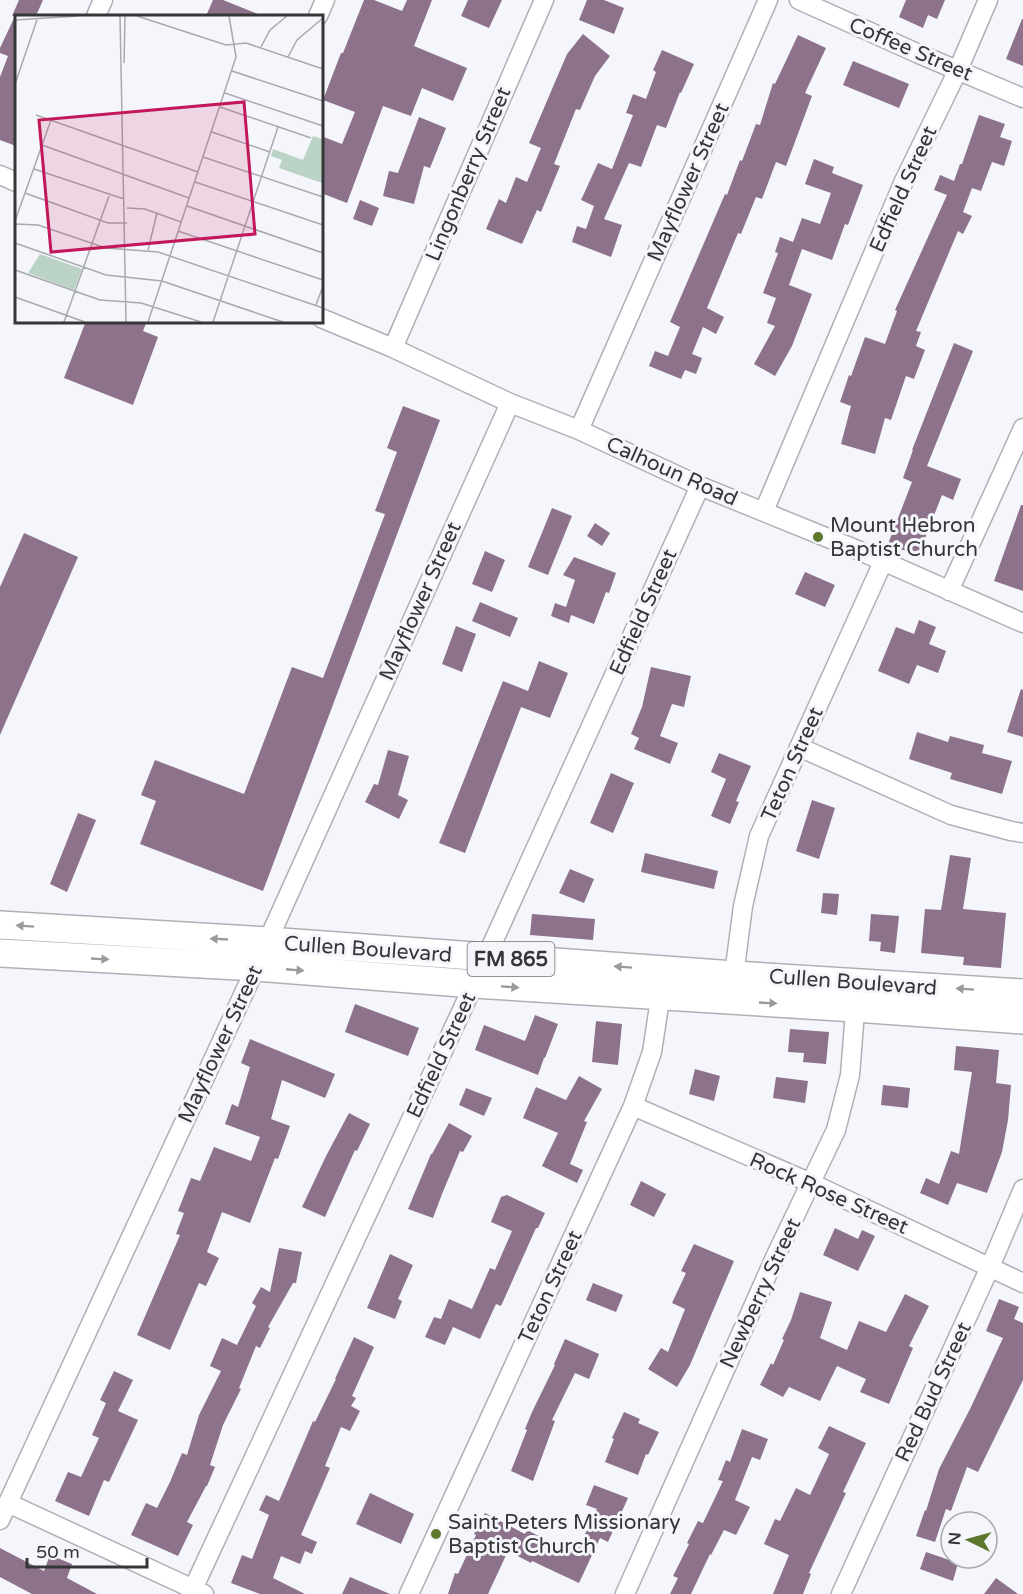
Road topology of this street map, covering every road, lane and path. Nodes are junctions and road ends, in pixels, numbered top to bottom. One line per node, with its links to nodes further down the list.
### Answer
1 (103, 0): 7 (street)
2 (325, 0): 8 (street)
3 (544, 0): 14 (street, Lingonberry Street)
4 (768, 0): 17 (street, Mayflower Street)
5 (799, 0): 9 (street, Coffee Street)
6 (988, 0): 9 (street, Edfield Street)
7 (96, 15)
8 (318, 15)
9 (958, 70): 10 (street, Coffee Street); 19 (street, Edfield Street)
10 (1023, 98)
11 (0, 175): 12 (street)
12 (15, 182)
13 (322, 318): 14 (street, Calhoun Road)
14 (393, 348): 15 (street, Calhoun Road)
15 (510, 403): 17 (street, Calhoun Road); 26 (street, Mayflower Street)
16 (1023, 428): 21 (street)
17 (579, 430): 18 (street, Calhoun Road)
18 (700, 486): 19 (street, Calhoun Road); 28 (street, Edfield Street)
19 (764, 511): 20 (street, Calhoun Road)
20 (883, 562): 21 (street, Calhoun Road); 23 (street, Teton Street)
21 (949, 591): 22 (street, Calhoun Road)
22 (1023, 623)
23 (799, 747): 24 (street); 32 (street, Teton Street)
24 (1023, 832)
25 (0, 925): 26 (main road, Cullen Boulevard / FM 865, one-way to 25)
26 (268, 941): 28 (main road, Cullen Boulevard / FM 865); 29 (street, Mayflower Street)
27 (0, 953): 29 (main road, Cullen Boulevard / FM 865, one-way to 29)
28 (486, 957): 30 (main road, Cullen Boulevard / FM 865, one-way to 28); 31 (street, Edfield Street)
29 (256, 967): 31 (main road, Cullen Boulevard / FM 865, one-way to 31); 41 (street, Mayflower Street)
30 (662, 983): 31 (main road, Cullen Boulevard / FM 865, one-way to 30); 32 (main road, Cullen Boulevard / FM 865); 36 (street, Teton Street)
31 (474, 984): 42 (street, Edfield Street)
32 (733, 988): 34 (main road, Cullen Boulevard / FM 865)
33 (1023, 993): 34 (main road, Cullen Boulevard / FM 865, one-way to 34)
34 (856, 995): 35 (main road, Cullen Boulevard / FM 865); 37 (street, Newberry Street)
35 (1023, 1020)
36 (633, 1106): 37 (street, Rock Rose Street); 43 (street, Teton Street)
37 (811, 1183): 39 (street, Rock Rose Street); 44 (street, Newberry Street)
38 (1023, 1189): 39 (street, Red Bud Street)
39 (990, 1267): 40 (street, Rock Rose Street); 45 (street, Red Bud Street)
40 (1023, 1283)
41 (4, 1511): 42 (street)
42 (198, 1591)
43 (409, 1594)
44 (625, 1594)
45 (841, 1594)

